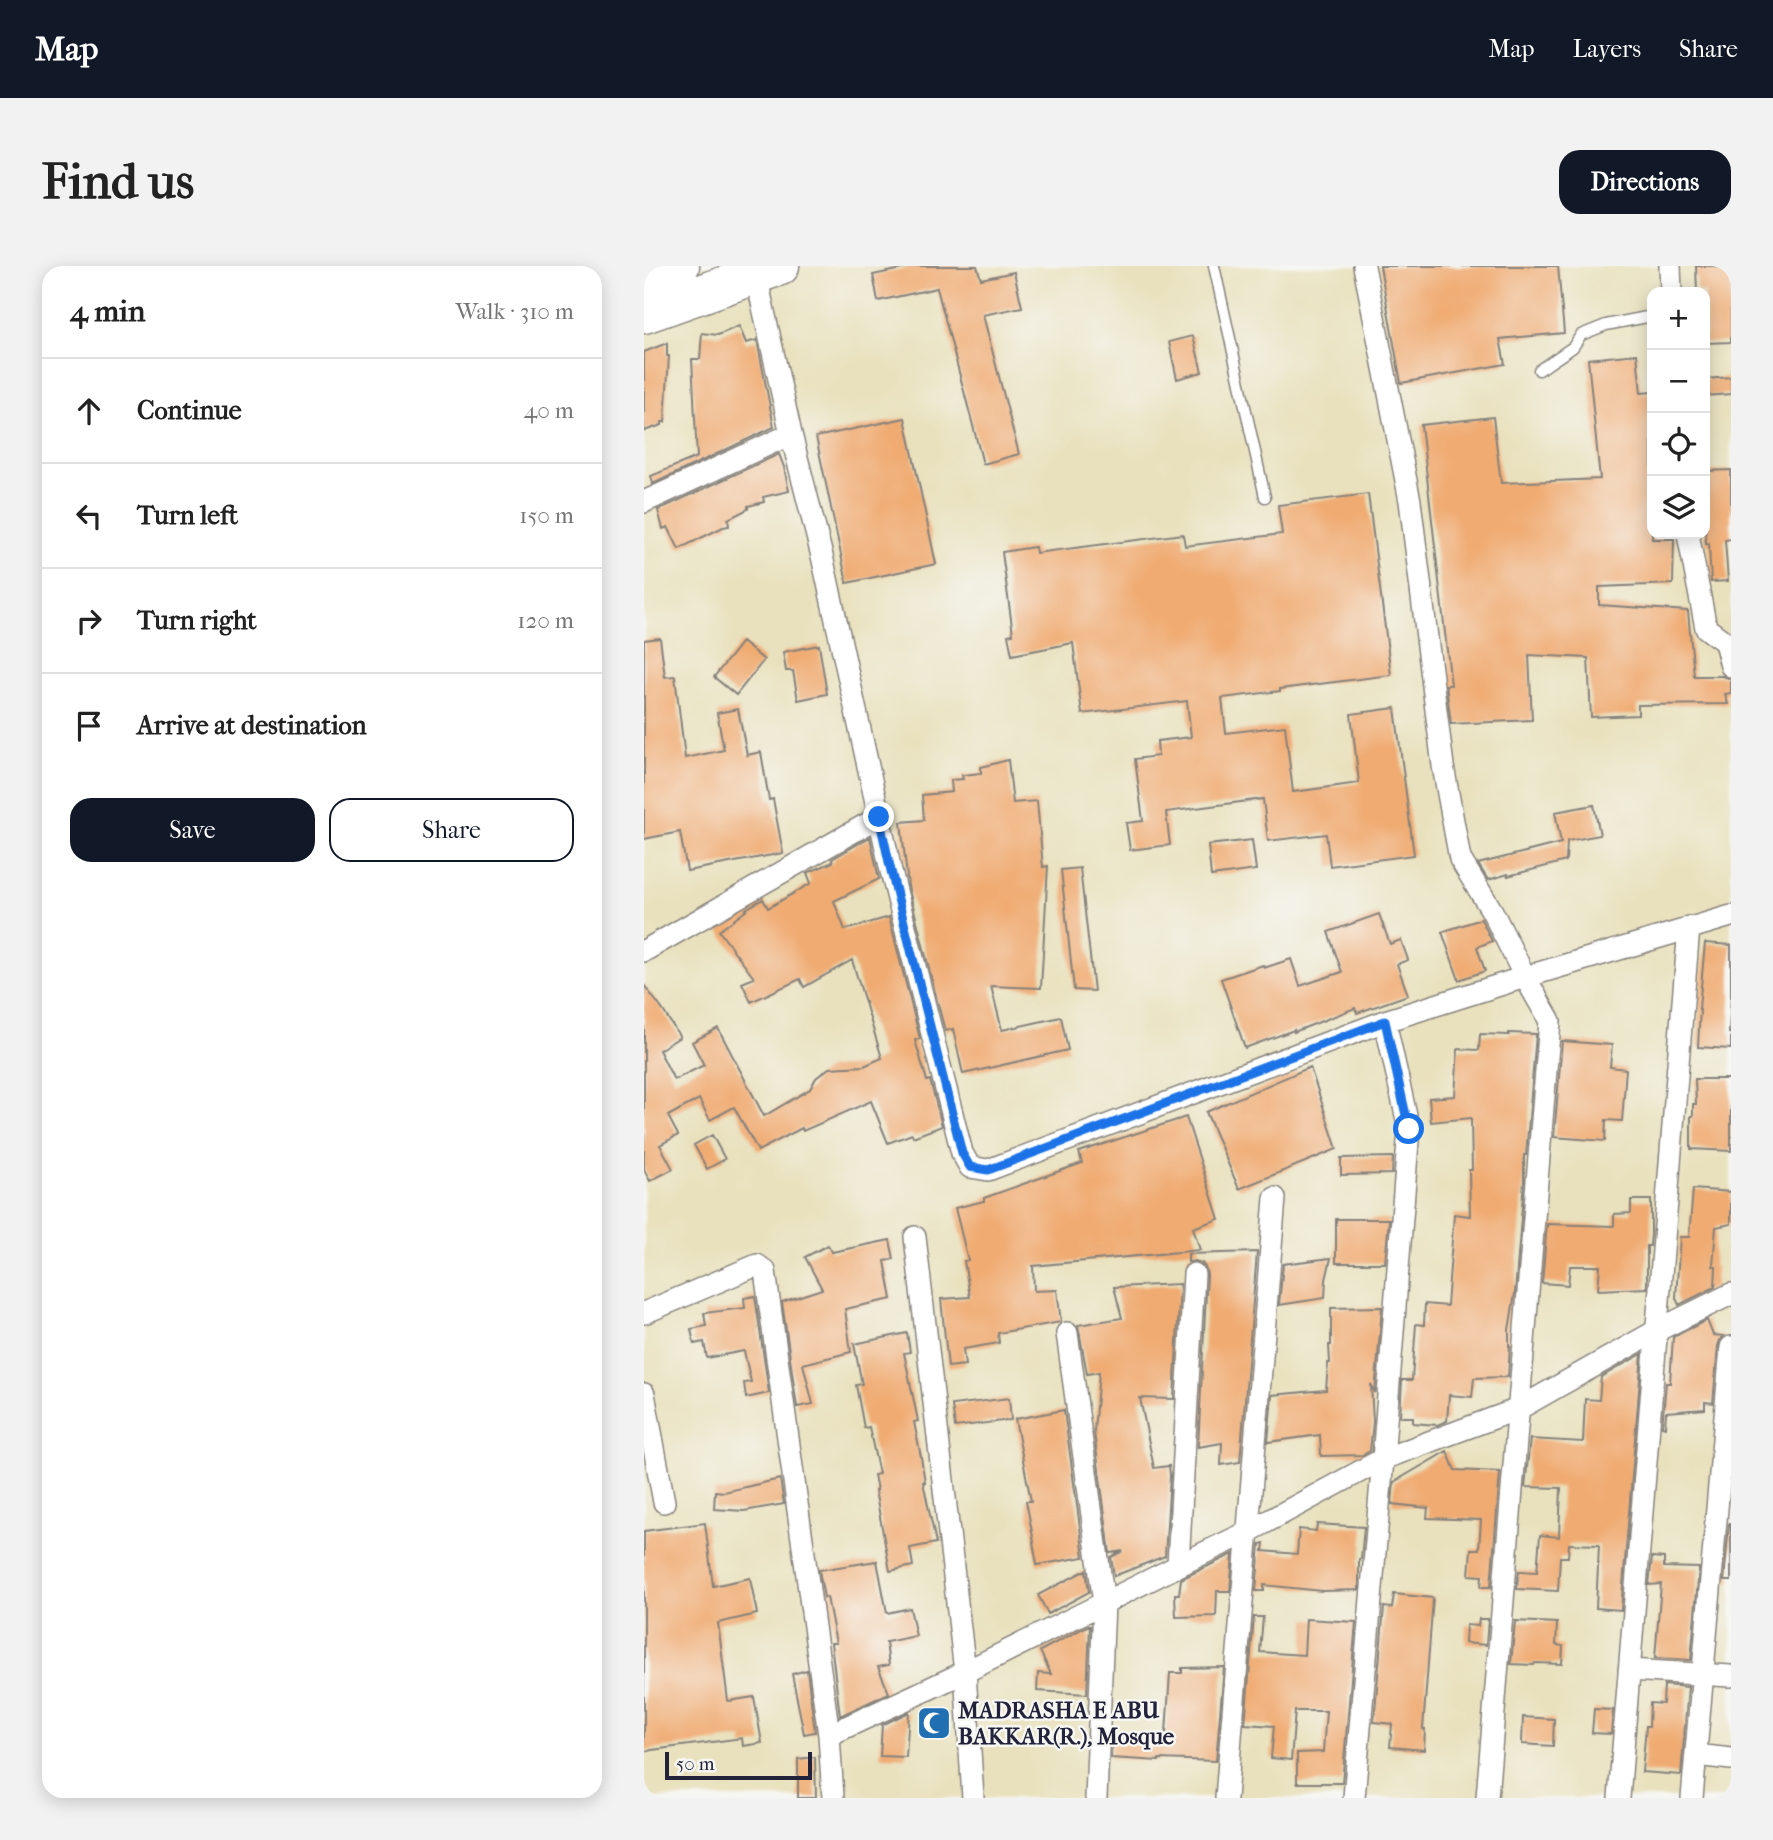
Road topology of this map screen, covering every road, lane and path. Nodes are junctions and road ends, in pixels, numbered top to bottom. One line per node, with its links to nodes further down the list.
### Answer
1 (680, 266): 6 (highway)
2 (1214, 266): 12 (lane)
3 (1364, 266): 20 (street)
4 (1670, 266): 7 (street)
5 (768, 270): 8 (highway); 11 (street)
6 (644, 279)
7 (1671, 287)
8 (644, 314)
9 (1647, 317): 10 (lane)
10 (1539, 370)
11 (791, 434): 13 (street); 16 (street)
12 (1265, 497)
13 (644, 502)
14 (1689, 539): 15 (street)
15 (1731, 666)
16 (879, 817): 19 (street); 21 (street)
17 (1731, 916): 18 (street)
18 (1689, 928): 20 (street); 27 (street)
19 (644, 951)
20 (1525, 977): 21 (street); 31 (street)
21 (1385, 1021): 32 (street)
22 (1275, 1198): 34 (street)
23 (915, 1237): 38 (street)
24 (1195, 1274): 35 (street)
25 (1731, 1294): 27 (street)
26 (644, 1313): 41 (street)
27 (1656, 1331): 31 (street); 37 (street)
28 (1067, 1333): 36 (street)
29 (1731, 1347): 39 (street)
30 (644, 1394): 33 (street)
31 (1518, 1409): 32 (street); 49 (street)
32 (1383, 1459): 34 (street); 48 (street)
33 (664, 1502)
34 (1248, 1532): 35 (street); 47 (street)
35 (1178, 1565): 36 (street)
36 (1104, 1603): 38 (street); 46 (street)
37 (1629, 1670): 39 (street); 50 (street)
38 (965, 1672): 41 (street); 45 (street)
39 (1703, 1675): 40 (street); 42 (street)
40 (1731, 1676)
41 (829, 1735): 44 (street)
42 (1696, 1755): 43 (street); 51 (street)
43 (1731, 1759)
44 (833, 1798)
45 (973, 1798)
46 (1096, 1798)
47 (1226, 1798)
48 (1354, 1798)
49 (1487, 1798)
50 (1619, 1798)
51 (1692, 1798)

